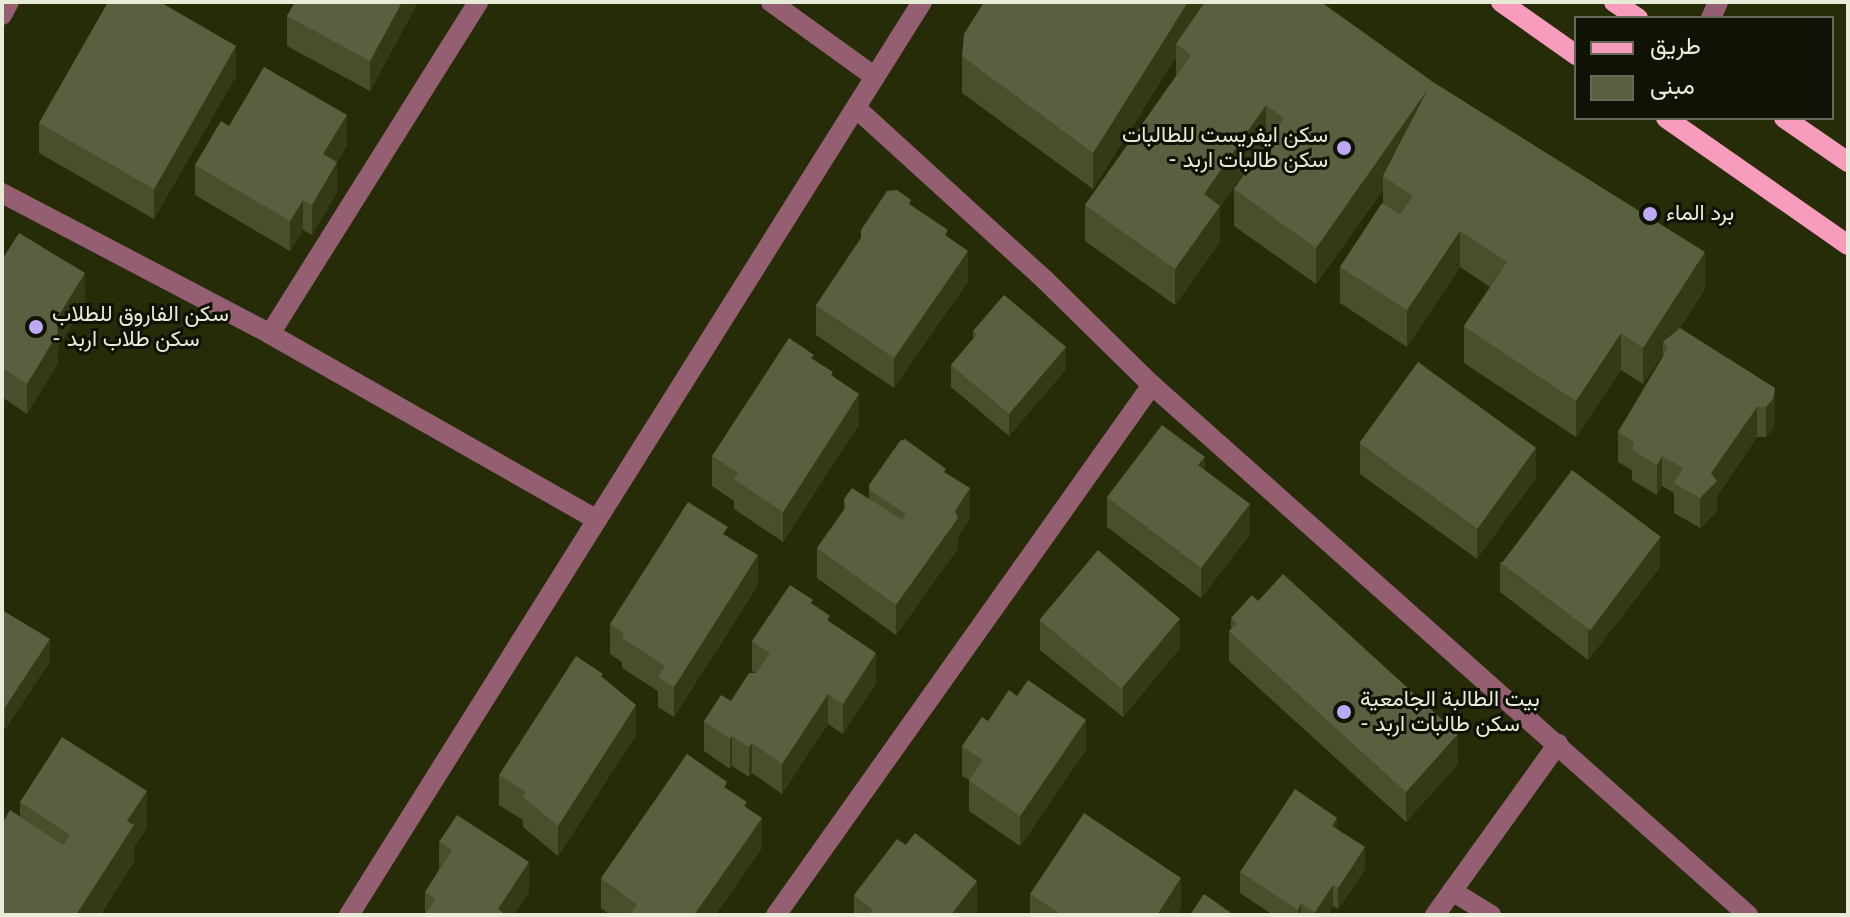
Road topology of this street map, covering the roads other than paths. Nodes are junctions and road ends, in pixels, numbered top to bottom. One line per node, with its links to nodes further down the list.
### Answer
1 (9, 2): 7 (street)
2 (478, 2): 17 (street)
3 (771, 2): 10 (street)
4 (922, 2): 10 (street)
5 (1501, 2): 9 (main road)
6 (1614, 2): 8 (main road)
7 (2, 15)
8 (1635, 16)
9 (1574, 54)
10 (875, 77): 11 (street)
11 (856, 108): 18 (street); 19 (street)
12 (1669, 120): 16 (main road)
13 (1787, 120): 14 (main road)
14 (1848, 162)
15 (2, 193): 17 (street)
16 (1848, 245)
17 (270, 334): 19 (street)
18 (1152, 385): 20 (street); 23 (street)
19 (597, 520): 22 (street)
20 (1558, 744): 21 (street); 26 (street)
21 (1452, 891): 24 (street); 25 (street)
22 (349, 915)
23 (776, 915)
24 (1435, 915)
25 (1491, 915)
26 (1748, 915)

